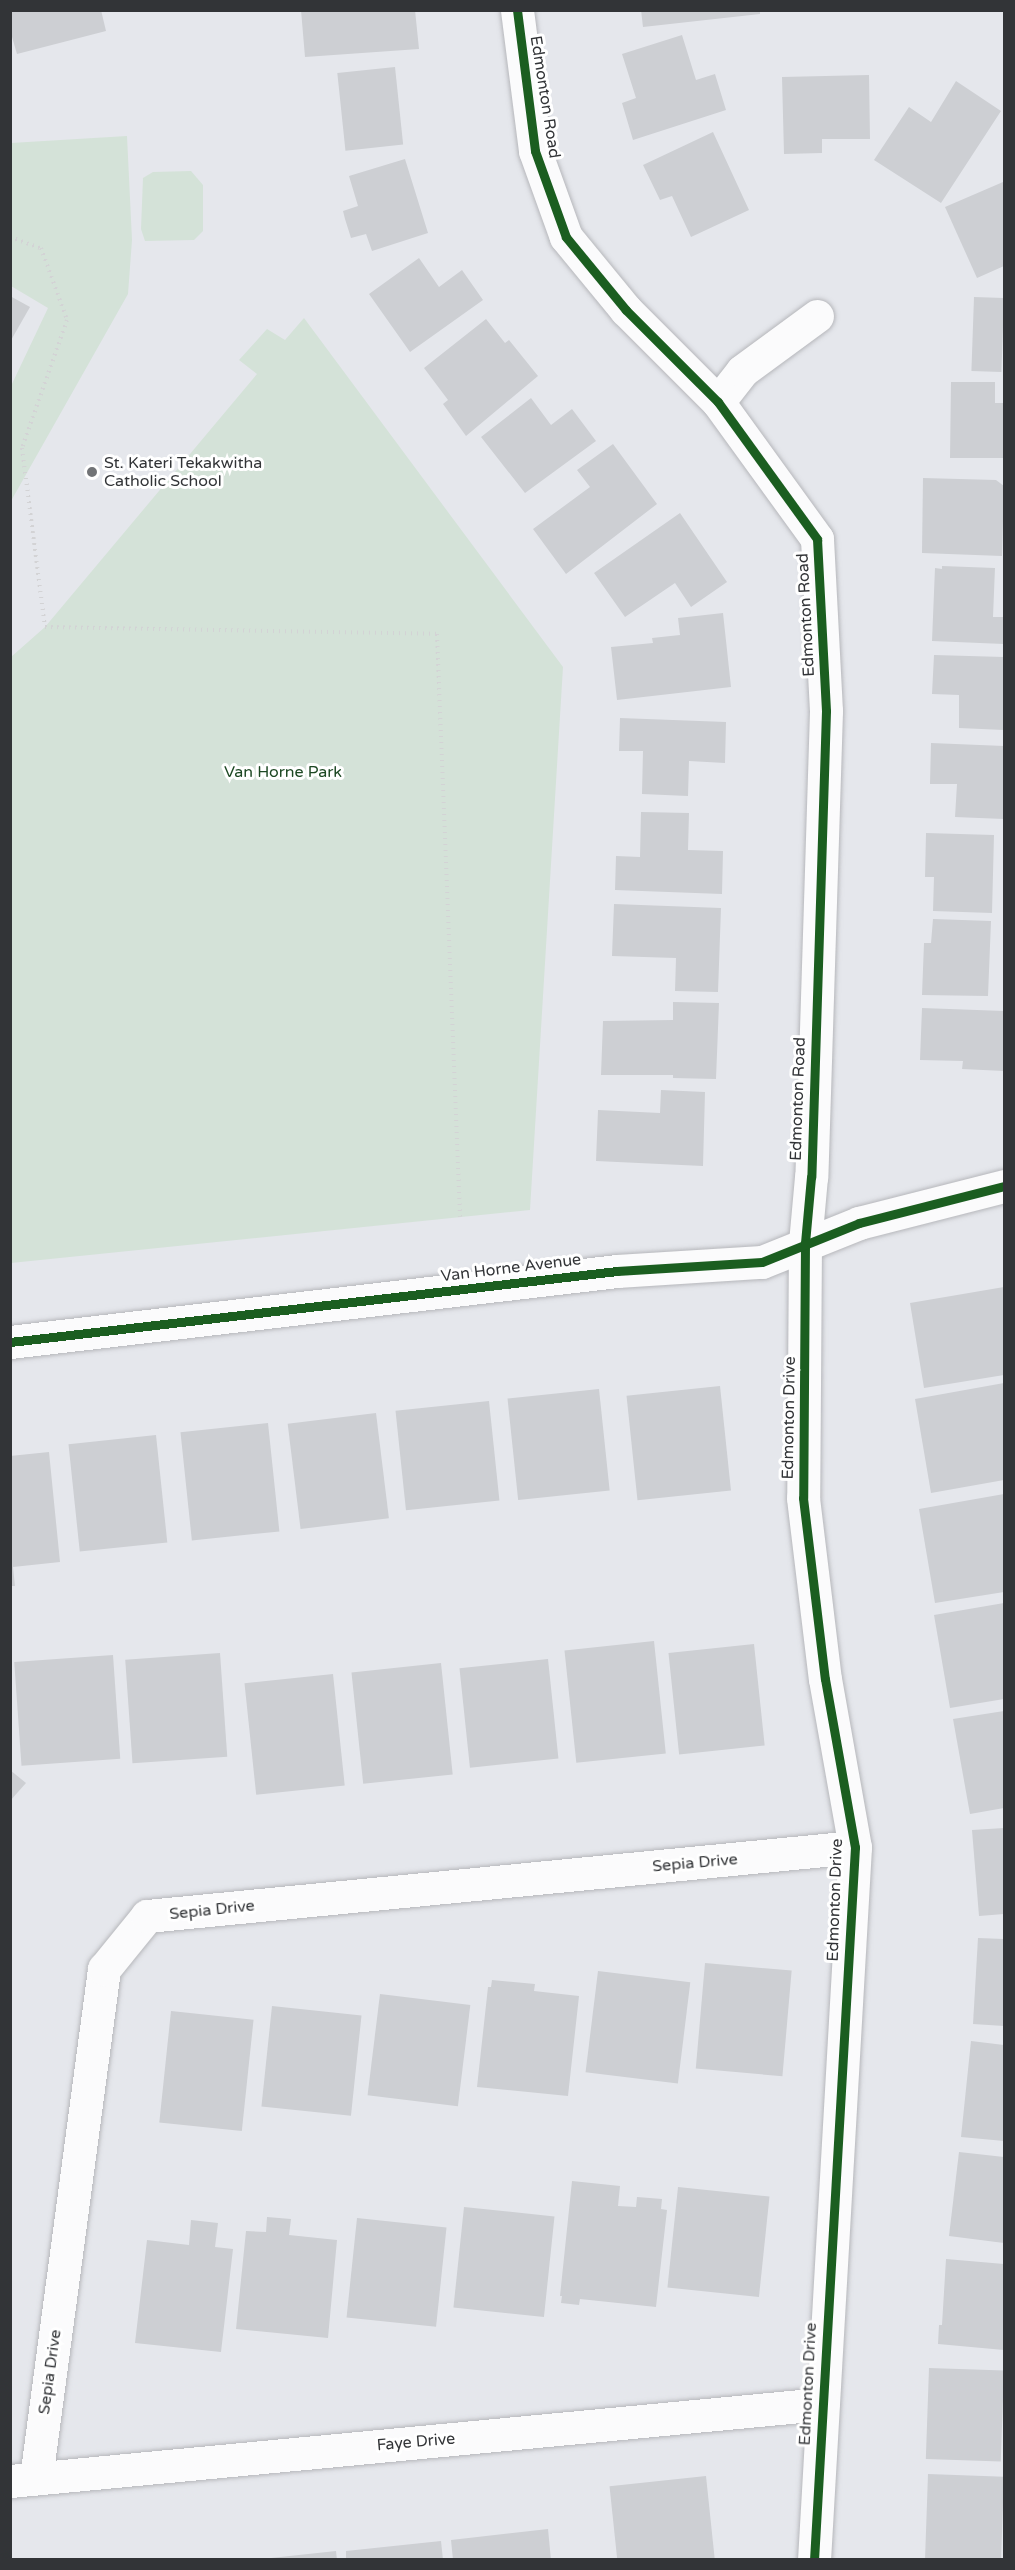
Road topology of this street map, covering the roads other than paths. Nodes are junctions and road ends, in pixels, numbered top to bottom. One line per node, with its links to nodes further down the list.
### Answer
1 (517, 10): 3 (street, Edmonton Road)
2 (817, 316): 3 (street)
3 (718, 402): 5 (street, Edmonton Road)
4 (1005, 1186): 5 (street, Van Horne Avenue)
5 (805, 1243): 6 (street, Van Horne Avenue); 7 (street, Edmonton Drive)
6 (10, 1342)
7 (855, 1847): 8 (street, Edmonton Drive); 9 (street, Sepia Drive)
8 (822, 2404): 9 (street, Faye Drive); 10 (street, Edmonton Drive)
9 (23, 2479)
10 (814, 2559)

